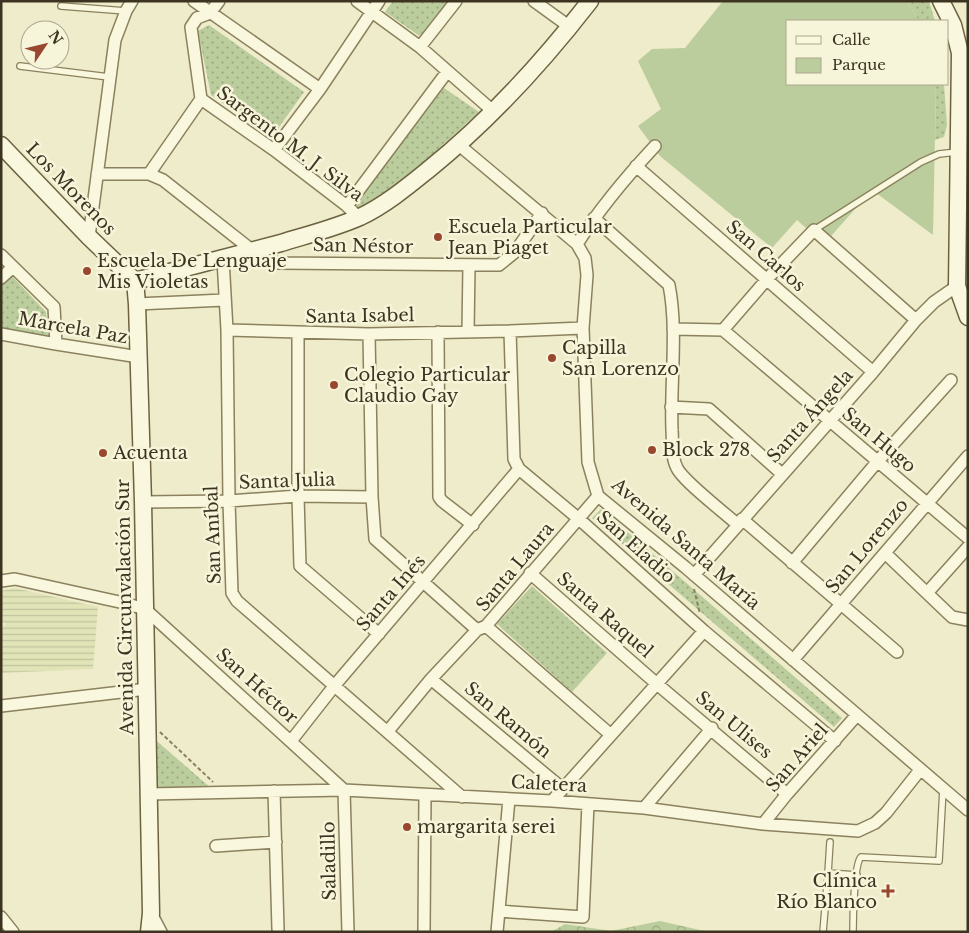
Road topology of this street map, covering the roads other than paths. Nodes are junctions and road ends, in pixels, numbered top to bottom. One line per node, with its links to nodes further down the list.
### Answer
1 (194, 1): 12 (street)
2 (219, 1): 12 (street)
3 (357, 1): 11 (street)
4 (379, 1): 11 (street)
5 (456, 1): 14 (street)
6 (534, 1): 13 (street)
7 (590, 1): 13 (main road)
8 (941, 1): 25 (main road)
9 (61, 6): 10 (lane)
10 (129, 6): 17 (street)
11 (372, 12): 14 (street); 18 (street)
12 (210, 13): 18 (street); 19 (street)
13 (570, 26): 20 (main road)
14 (420, 47): 16 (street)
15 (56, 70): 17 (lane)
16 (447, 72): 20 (street); 29 (street)
17 (109, 76): 27 (street)
18 (320, 89): 24 (street)
19 (200, 99): 24 (street, Sargento M. J. Silva); 28 (street)
20 (494, 112): 22 (main road)
21 (1, 145): 34 (main road, Los Morenos)
22 (459, 145): 30 (street, Avenida Santa María); 31 (main road)
23 (655, 146): 26 (street)
24 (274, 150): 29 (street, Sargento M. J. Silva)
25 (959, 152): 33 (lane); 44 (main road)
26 (636, 166): 32 (street); 42 (street, San Carlos)
27 (97, 174): 28 (street); 34 (street)
28 (149, 174): 36 (street, San Néstor)
29 (347, 206): 31 (street, Sargento M. J. Silva)
30 (542, 213): 35 (street, Avenida Santa María); 39 (street, San Néstor)
31 (359, 218): 36 (main road)
32 (594, 218): 35 (street); 50 (street)
33 (814, 230): 42 (street); 48 (street)
34 (89, 237): 43 (main road, Los Morenos)
35 (577, 244): 49 (street, Avenida Santa María)
36 (252, 251): 38 (main road); 39 (street, San Néstor)
37 (1, 255): 40 (street)
38 (223, 258): 43 (main road); 45 (street, San Aníbal)
39 (469, 265): 56 (street)
40 (13, 267): 41 (street); 59 (street)
41 (1, 278)
42 (768, 279): 52 (street); 61 (street, San Carlos)
43 (135, 281): 46 (main road, Avenida Circunvalación Sur)
44 (957, 286): 47 (main road); 48 (street, Santa Ángela)
45 (224, 300): 46 (street); 51 (street, San Aníbal)
46 (137, 304): 60 (main road, Avenida Circunvalación Sur)
47 (968, 317)
48 (916, 320): 61 (street, Santa Ángela)
49 (583, 328): 53 (street, Santa Isabel); 70 (street, Avenida Santa María)
50 (672, 329): 52 (street); 63 (street)
51 (228, 330): 54 (street); 72 (street, San Aníbal)
52 (723, 330): 64 (street, San Hugo)
53 (510, 331): 56 (street, Santa Isabel); 67 (street)
54 (298, 332): 58 (street, Santa Isabel); 69 (street, Santa Isabel)
55 (438, 332): 56 (street, Santa Isabel); 58 (street, Santa Isabel); 77 (street)
56 (468, 332)
57 (1, 334): 59 (street, Marcela Paz)
58 (369, 334): 71 (street)
59 (56, 344): 60 (street, Marcela Paz)
60 (139, 357): 73 (main road, Avenida Circunvalación Sur)
61 (873, 372): 64 (street, Santa Ángela)
62 (951, 380): 66 (street)
63 (671, 407): 68 (street); 76 (street)
64 (829, 421): 66 (street, San Hugo); 68 (street, Santa Ángela)
65 (968, 456): 74 (street, San Lorenzo)
66 (877, 462): 74 (street, San Hugo); 81 (street)
67 (519, 469): 75 (street, San Eladio); 77 (street, Santa Inés)
68 (782, 474): 76 (street, Santa Ángela)
69 (298, 496): 71 (street, Santa Julia); 72 (street, Santa Julia); 92 (street, Santa Isabel)
70 (598, 496): 75 (street, Santa Laura); 83 (street, Avenida Santa María)
71 (372, 497): 85 (street)
72 (229, 501): 73 (street, Santa Julia); 97 (street, San Aníbal)
73 (143, 502): 88 (main road, Avenida Circunvalación Sur)
74 (927, 503): 78 (street, San Hugo); 80 (street, San Lorenzo)
75 (579, 519): 82 (street, Santa Laura); 91 (street, San Eladio)
76 (740, 522): 81 (street); 83 (street, Santa Ángela)
77 (473, 525): 85 (street, Santa Inés)
78 (968, 538)
79 (968, 547): 86 (street)
80 (885, 553): 86 (street); 87 (street, San Lorenzo)
81 (792, 563): 87 (street)
82 (530, 573): 90 (street, Santa Laura); 96 (street, Santa Raquel)
83 (694, 575): 94 (street, Avenida Santa María)
84 (1, 581): 88 (street)
85 (424, 582): 90 (street); 92 (street, Santa Inés)
86 (927, 592): 89 (street)
87 (841, 605): 93 (street); 94 (street, San Lorenzo)
88 (145, 609): 98 (main road, Avenida Circunvalación Sur); 104 (street, San Héctor)
89 (968, 620)
90 (482, 628): 95 (street); 103 (street, Santa Laura)
91 (704, 631): 96 (street); 105 (street, San Eladio)
92 (379, 634): 97 (street, Santa Inés)
93 (897, 652)
94 (793, 660): 100 (street, Avenida Santa María)
95 (431, 679): 102 (street); 107 (street, San Ramón)
96 (657, 684): 101 (street, San Ulises); 103 (street)
97 (335, 685): 102 (street, San Aníbal); 104 (street, Santa Inés)
98 (147, 690): 99 (street); 111 (main road, Avenida Circunvalación Sur)
99 (1, 706)
100 (857, 715): 105 (street, San Ariel); 106 (street, Avenida Santa María)
101 (712, 728): 112 (street, San Ulises); 118 (street)
102 (388, 731): 114 (street, San Aníbal)
103 (611, 736): 107 (street)
104 (291, 741): 109 (street, San Héctor)
105 (835, 741): 112 (street, San Ariel)
106 (920, 770): 108 (street, Avenida Santa María); 120 (street, Caletera)
107 (563, 789): 116 (street)
108 (943, 789): 119 (street, Avenida Santa María); 125 (lane)
109 (344, 790): 110 (street, Caletera); 113 (street, Caletera); 133 (street, Saladillo)
110 (274, 791): 111 (street, Caletera); 121 (street)
111 (149, 794): 127 (main road, Avenida Circunvalación Sur)
112 (787, 794): 120 (street, San Ariel)
113 (425, 795): 114 (street, Caletera); 134 (street)
114 (462, 797): 115 (street, Caletera)
115 (510, 799): 116 (street, Caletera); 126 (street)
116 (552, 801): 117 (street, Caletera)
117 (588, 804): 118 (street, Caletera); 126 (street)
118 (644, 808): 120 (street, Caletera)
119 (968, 810)
120 (763, 824)
121 (276, 842): 123 (street); 129 (street)
122 (830, 842): 124 (lane)
123 (216, 846)
124 (828, 873): 125 (lane); 136 (lane)
125 (857, 875): 137 (lane)
126 (499, 910): 135 (street)
127 (151, 913): 131 (main road, Avenida Circunvalación Sur); 132 (street)
128 (1, 917): 130 (street)
129 (278, 930)
130 (13, 932)
131 (149, 932)
132 (161, 932)
133 (348, 932)
134 (424, 932)
135 (497, 932)
136 (823, 932)
137 (852, 932)

